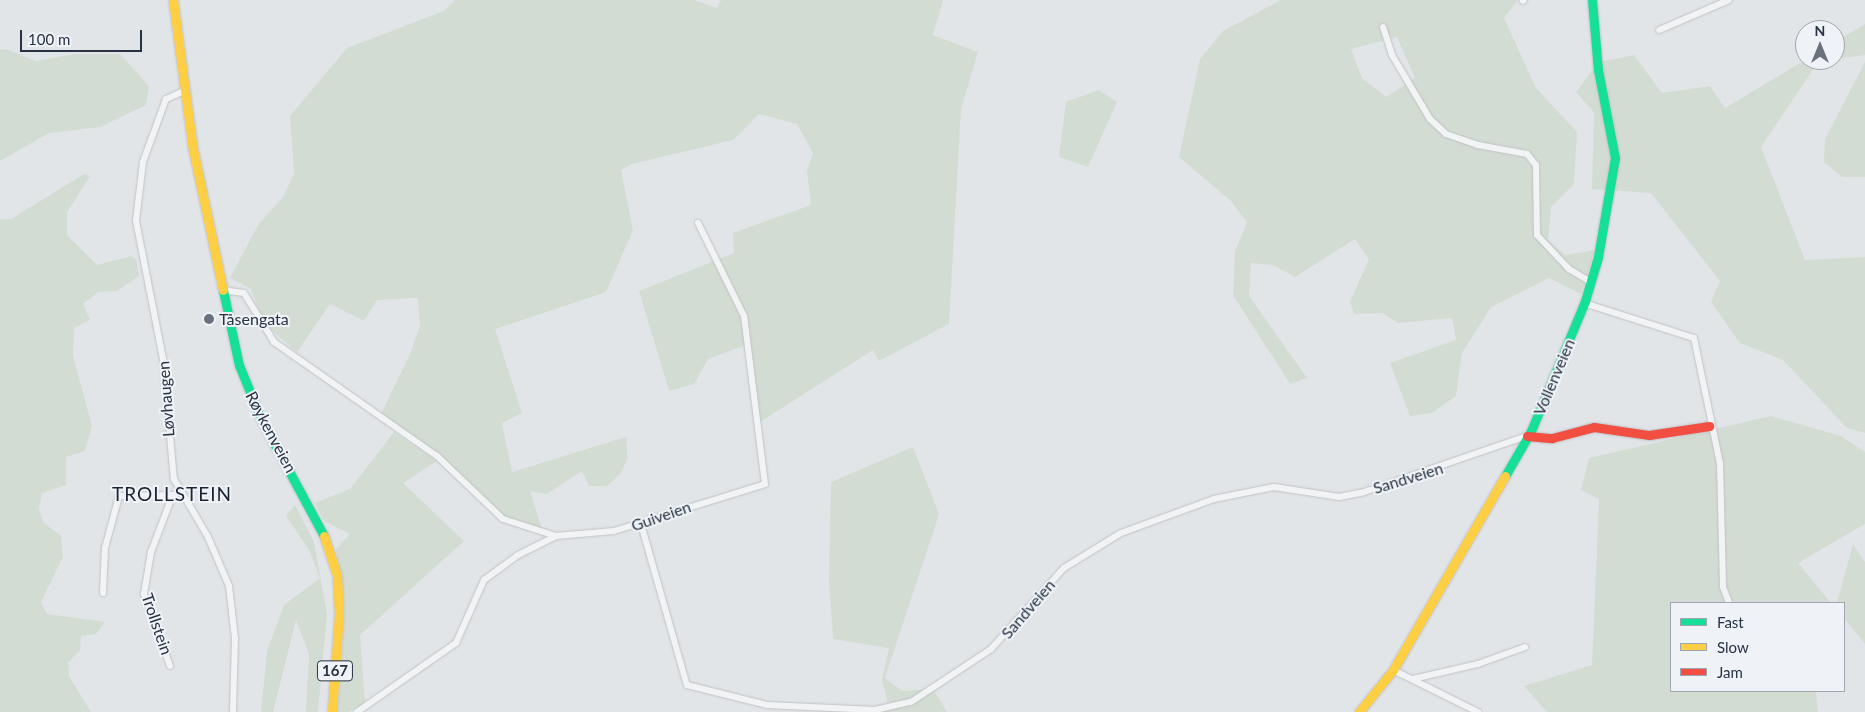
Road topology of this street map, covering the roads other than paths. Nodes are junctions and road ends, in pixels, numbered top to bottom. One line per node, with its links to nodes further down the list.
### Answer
1 (173, 0): 6 (main road, Røykenveien / 167)
2 (1592, 0): 8 (main road, Vollenveien)
3 (1729, 0): 5 (street)
4 (1383, 27): 8 (street)
5 (1659, 30)
6 (184, 91): 9 (main road, Røykenveien / 167); 13 (street, Løvhaugen)
7 (698, 223): 15 (street, Guiveien)
8 (1591, 282): 10 (main road, Vollenveien)
9 (222, 290): 16 (street); 24 (main road, Røykenveien / 167)
10 (1584, 303): 11 (street); 12 (main road, Vollenveien)
11 (1709, 426): 12 (main road); 18 (street)
12 (1527, 436): 15 (street, Sandveien); 21 (main road, Vollenveien)
13 (180, 493): 14 (street); 23 (street, Løvhaugen)
14 (172, 497): 17 (street); 20 (street, Trollstein)
15 (641, 524): 16 (street, Guiveien)
16 (556, 536): 25 (street, Guiveien)
17 (103, 592)
18 (1729, 602)
19 (1525, 647): 22 (street)
20 (170, 666)
21 (1393, 670): 22 (street); 26 (main road, Vollenveien)
22 (1413, 679): 27 (street)
23 (233, 712)
24 (332, 712)
25 (357, 712)
26 (1359, 712)
27 (1478, 712)

